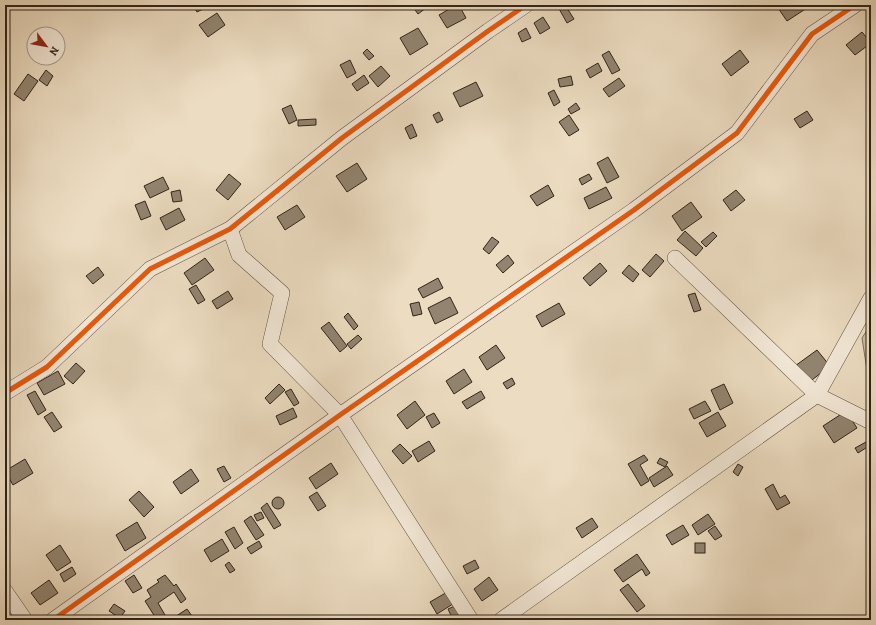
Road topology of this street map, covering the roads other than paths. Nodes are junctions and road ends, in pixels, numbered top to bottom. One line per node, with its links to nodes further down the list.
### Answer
1 (526, 5): 3 (street)
2 (855, 5): 8 (street)
3 (230, 229): 6 (street); 8 (street)
4 (675, 258): 7 (street)
5 (871, 298): 7 (street)
6 (5, 393)
7 (817, 395): 9 (street); 14 (street)
8 (340, 415): 12 (street); 13 (street)
9 (871, 422)
10 (5, 591): 11 (street)
11 (25, 620)
12 (53, 620)
13 (471, 620)
14 (501, 620)

